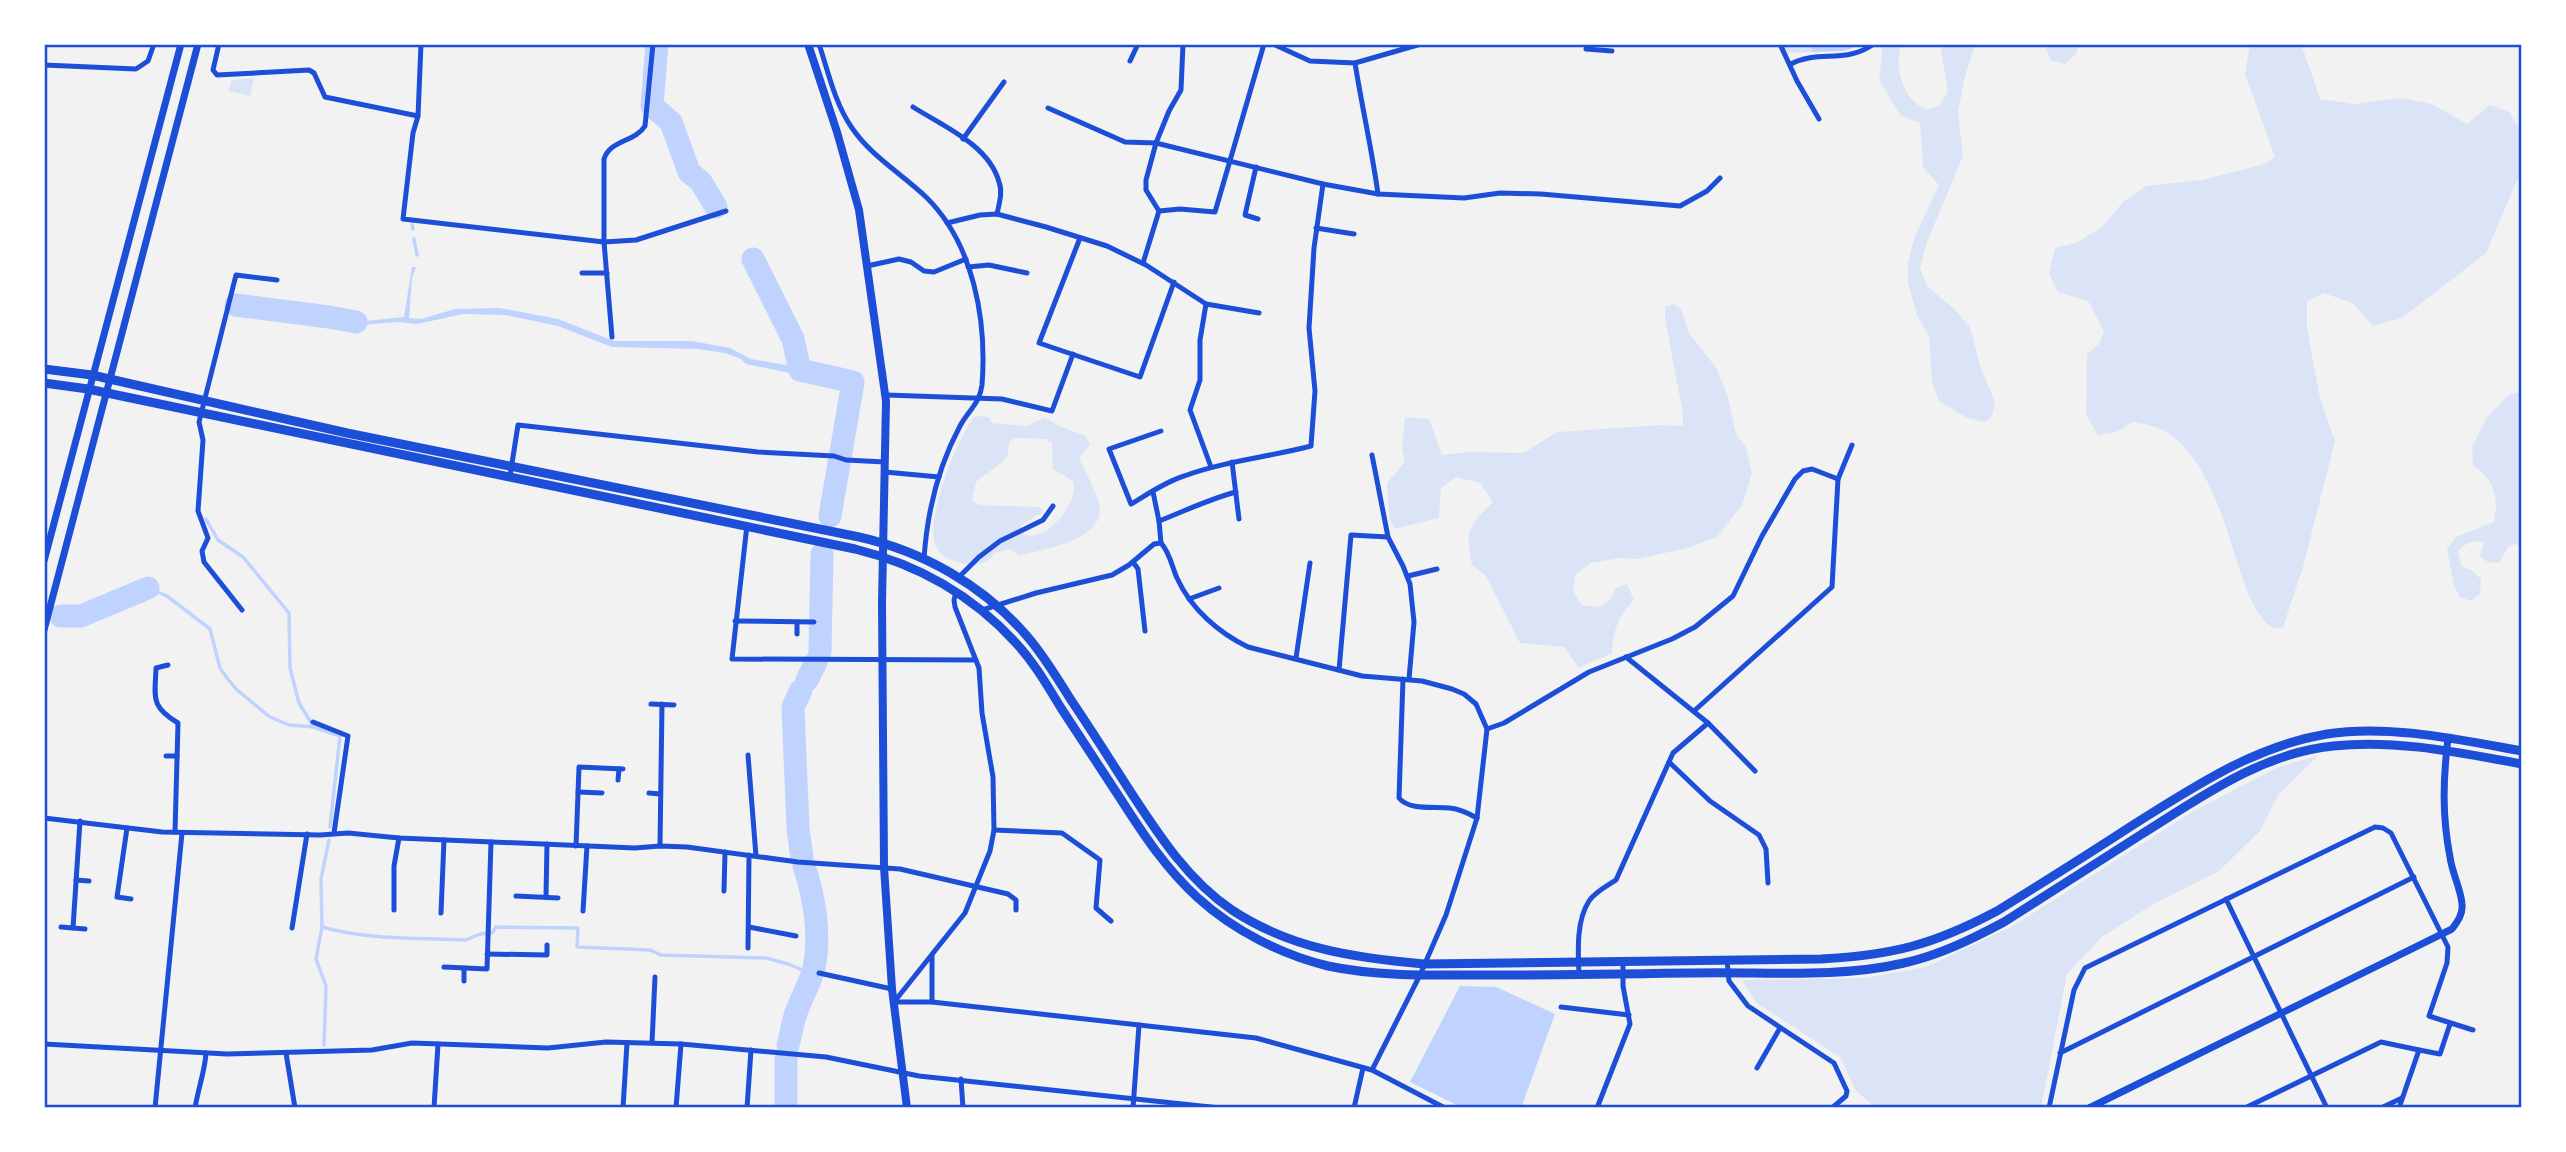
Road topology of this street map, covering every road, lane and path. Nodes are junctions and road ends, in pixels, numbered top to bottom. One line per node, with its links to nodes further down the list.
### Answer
1 (154, 44): 22 (street)
2 (181, 44): 58 (street)
3 (198, 44): 59 (street)
4 (219, 44): 26 (street)
5 (421, 44): 26 (street)
6 (653, 44): 43 (street)
7 (808, 44): 46 (main road)
8 (819, 44): 39 (street)
9 (1138, 44): 19 (street)
10 (1183, 44): 29 (street)
11 (1264, 44): 30 (street)
12 (1273, 44): 20 (street)
13 (1421, 44): 17 (street)
14 (1587, 44): 18 (street)
15 (1780, 44): 21 (street)
16 (1874, 44): 21 (street)
17 (1409, 46): 20 (street)
18 (1612, 51)
19 (1130, 61)
20 (1355, 63): 34 (street)
21 (1791, 64): 27 (street)
22 (44, 65)
23 (1004, 82): 28 (street)
24 (913, 107): 28 (street)
25 (1048, 108): 29 (street)
26 (418, 116): 43 (street)
27 (1819, 119)
28 (963, 139): 37 (street)
29 (1156, 143): 30 (street); 36 (street)
30 (1231, 161): 31 (street); 36 (street)
31 (1256, 167): 33 (street); 38 (street)
32 (1720, 178): 34 (street)
33 (1323, 184): 34 (street); 40 (street)
34 (1378, 194)
35 (726, 211): 43 (street)
36 (1159, 211): 45 (street)
37 (997, 214): 39 (street); 42 (street)
38 (1258, 219)
39 (947, 223): 44 (street)
40 (1316, 228): 41 (street); 70 (street)
41 (1354, 234)
42 (1080, 238): 45 (street); 56 (street)
43 (604, 242): 50 (street)
44 (965, 259): 46 (street); 47 (street)
45 (1143, 263): 52 (street)
46 (867, 265): 63 (main road)
47 (968, 267): 49 (street); 64 (street)
48 (582, 273): 50 (street)
49 (1027, 273)
50 (607, 274): 55 (street)
51 (277, 280): 65 (street)
52 (1174, 282): 53 (street); 56 (street)
53 (1206, 304): 54 (street); 73 (street)
54 (1259, 313)
55 (612, 337)
56 (1073, 355): 64 (street)
57 (44, 369): 58 (main road)
58 (92, 375): 59 (main road); 61 (street)
59 (108, 378): 62 (street); 65 (main road)
60 (44, 383): 61 (main road)
61 (88, 389): 62 (main road); 89 (street)
62 (105, 392): 66 (main road); 104 (street)
63 (886, 395): 64 (street); 72 (main road)
64 (980, 397): 75 (street)
65 (205, 400): 66 (street); 71 (main road)
66 (201, 413): 74 (main road); 99 (street)
67 (1161, 431): 77 (street)
68 (1852, 445): 76 (street)
69 (1372, 454): 84 (street)
70 (1232, 462): 73 (street); 78 (street)
71 (511, 465): 72 (street); 74 (street); 80 (main road)
72 (885, 467): 75 (street); 85 (main road)
73 (1211, 467): 77 (street)
74 (510, 476): 83 (main road)
75 (939, 477): 88 (street)
76 (1838, 479): 107 (street); 117 (street)
77 (1153, 492): 82 (street)
78 (1236, 492): 81 (street); 82 (street)
79 (1053, 506): 94 (street)
80 (748, 514): 83 (street); 85 (main road)
81 (1239, 519)
82 (1159, 521): 86 (street)
83 (747, 525): 87 (main road); 101 (street)
84 (1388, 537): 93 (street); 112 (street)
85 (884, 543): 87 (main road); 88 (main road)
86 (1161, 543): 90 (street); 97 (street)
87 (884, 556): 96 (main road); 108 (main road)
88 (924, 559): 94 (main road)
89 (44, 561)
90 (1133, 562): 98 (street); 105 (street)
91 (1310, 563): 109 (street)
92 (1437, 569): 93 (street)
93 (1408, 576): 113 (street)
94 (958, 578): 98 (main road)
95 (1219, 588): 97 (street)
96 (956, 592): 100 (main road); 110 (street)
97 (1189, 599): 109 (street)
98 (997, 606): 100 (street); 184 (main road)
99 (242, 610)
100 (982, 610): 190 (main road)
101 (735, 621): 102 (street); 108 (street)
102 (797, 622): 103 (street); 106 (street)
103 (814, 622)
104 (44, 629)
105 (1144, 631)
106 (797, 634)
107 (1626, 657): 117 (street); 120 (street)
108 (882, 658): 110 (street); 152 (main road)
109 (1296, 658): 112 (street)
110 (976, 660): 139 (street)
111 (168, 666): 126 (street)
112 (1339, 670): 113 (street)
113 (1406, 679): 120 (street); 136 (street)
114 (652, 704): 115 (street)
115 (662, 704): 116 (street); 134 (street)
116 (674, 705)
117 (1694, 711): 119 (street)
118 (313, 722): 141 (street)
119 (1709, 723): 127 (street); 129 (street)
120 (1488, 729): 136 (street)
121 (2448, 738): 122 (street); 123 (main road); 181 (main road)
122 (2446, 751): 128 (main road); 174 (street); 187 (main road)
123 (2522, 751)
124 (748, 755): 151 (street)
125 (166, 756): 126 (street)
126 (177, 756): 140 (street)
127 (1669, 762): 156 (street); 183 (street)
128 (2522, 764)
129 (1755, 771)
130 (618, 780): 131 (street)
131 (578, 792): 132 (street); 147 (street)
132 (602, 793)
133 (649, 793): 134 (street)
134 (660, 794): 149 (street)
135 (44, 818): 137 (street)
136 (1477, 818): 184 (street)
137 (80, 821): 138 (street); 154 (street)
138 (127, 828): 140 (street); 162 (street)
139 (994, 830): 157 (street); 168 (street)
140 (178, 833): 142 (street); 209 (street)
141 (334, 833): 142 (street); 143 (street)
142 (307, 834): 172 (street)
143 (399, 838): 144 (street); 164 (street)
144 (444, 840): 145 (street); 167 (street)
145 (491, 842): 146 (street); 178 (street)
146 (547, 844): 147 (street); 160 (street)
147 (576, 845): 148 (street)
148 (587, 846): 149 (street); 166 (street)
149 (660, 846): 150 (street)
150 (725, 852): 151 (street); 158 (street)
151 (753, 856): 152 (street); 169 (street)
152 (884, 867): 157 (street); 194 (main road)
153 (2413, 877): 163 (street); 174 (street); 180 (street)
154 (76, 880): 155 (street); 171 (street)
155 (89, 881)
156 (1768, 883)
157 (978, 885): 165 (street); 179 (street)
158 (724, 891)
159 (516, 895): 160 (street)
160 (546, 897): 161 (street)
161 (558, 898)
162 (131, 899)
163 (2226, 900): 180 (street); 214 (street)
164 (394, 910)
165 (1016, 910)
166 (583, 911)
167 (441, 913)
168 (1111, 920)
169 (749, 926): 175 (street); 177 (street)
170 (61, 927): 171 (street)
171 (73, 928): 173 (street)
172 (292, 928)
173 (85, 929)
174 (2443, 935): 199 (street); 201 (street)
175 (796, 936)
176 (547, 945): 178 (street)
177 (748, 948)
178 (487, 954): 186 (street)
179 (932, 956): 195 (street); 196 (street)
180 (2254, 956): 199 (street); 214 (street)
181 (1727, 960): 182 (main road); 187 (street)
182 (1623, 961): 183 (main road); 189 (street)
183 (1578, 962): 184 (main road); 191 (street)
184 (1424, 964): 190 (street)
185 (444, 967): 186 (street)
186 (464, 968): 193 (street)
187 (1728, 972): 189 (main road); 202 (street)
188 (819, 973): 194 (street)
189 (1623, 974): 191 (main road); 198 (street)
190 (1420, 975): 191 (main road); 217 (street)
191 (1579, 975)
192 (655, 977): 205 (street)
193 (464, 981)
194 (892, 989): 195 (main road)
195 (894, 1002): 196 (street); 218 (main road)
196 (932, 1002): 200 (street)
197 (1561, 1007): 198 (street)
198 (1629, 1014): 236 (street)
199 (2282, 1014): 219 (street); 239 (street)
200 (1139, 1024): 215 (street); 222 (street)
201 (2450, 1024): 203 (street); 211 (street)
202 (1780, 1028): 216 (street); 237 (street)
203 (2473, 1030)
204 (627, 1042): 205 (street); 207 (street); 227 (street)
205 (652, 1043): 208 (street)
206 (44, 1044): 209 (street)
207 (438, 1044): 213 (street); 226 (street)
208 (681, 1044): 210 (street); 228 (street)
209 (160, 1050): 212 (street); 223 (street)
210 (751, 1050): 218 (street); 229 (street)
211 (2418, 1050): 219 (street); 221 (street)
212 (206, 1053): 213 (street); 224 (street)
213 (286, 1053): 225 (street)
214 (2060, 1053): 238 (street)
215 (1363, 1068): 217 (street); 234 (street)
216 (1757, 1068)
217 (1372, 1070): 235 (street)
218 (902, 1073): 220 (street); 230 (main road)
219 (2312, 1076): 240 (street); 241 (street)
220 (961, 1079): 222 (street); 231 (street)
221 (2402, 1098): 242 (street); 243 (street)
222 (1134, 1099): 232 (street); 233 (street)
223 (155, 1108)
224 (195, 1108)
225 (295, 1108)
226 (434, 1108)
227 (623, 1108)
228 (676, 1108)
229 (747, 1108)
230 (907, 1108)
231 (963, 1108)
232 (1133, 1108)
233 (1220, 1108)
234 (1354, 1108)
235 (1445, 1108)
236 (1597, 1108)
237 (1832, 1108)
238 (2049, 1108)
239 (2089, 1108)
240 (2245, 1108)
241 (2327, 1108)
242 (2381, 1108)
243 (2399, 1108)

